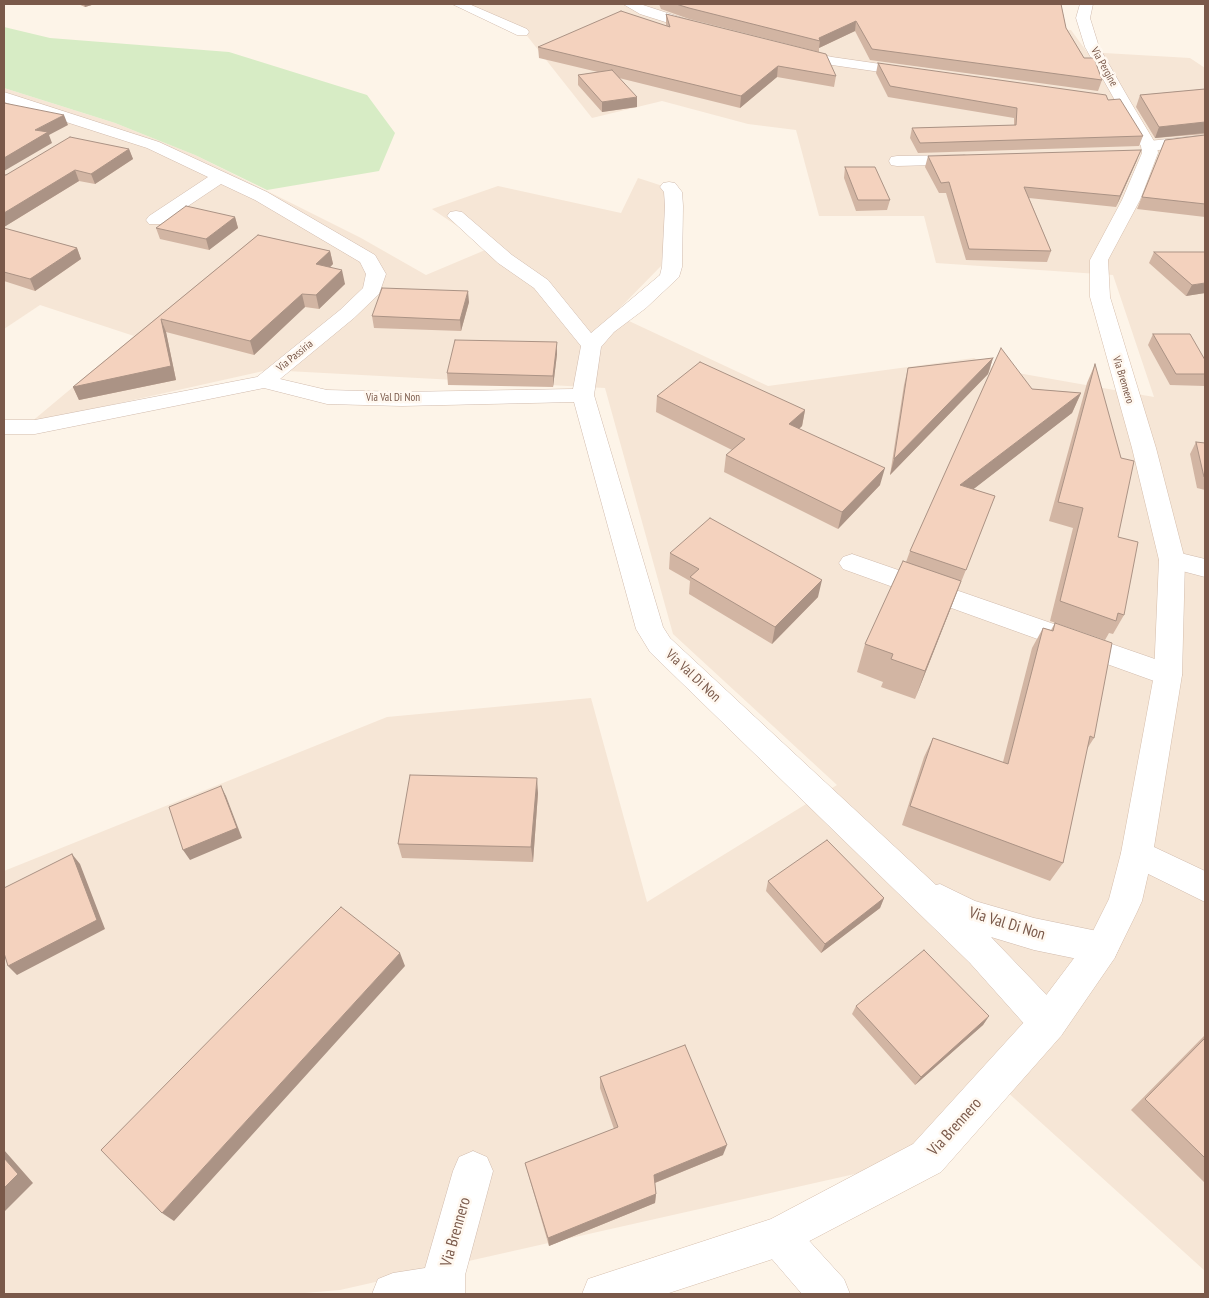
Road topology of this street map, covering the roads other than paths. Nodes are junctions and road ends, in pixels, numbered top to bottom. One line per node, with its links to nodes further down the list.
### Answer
1 (459, 4): 4 (street)
2 (630, 4): 5 (street)
3 (1086, 4): 10 (street, Via Pergine)
4 (522, 32)
5 (718, 33)
6 (774, 48): 7 (street)
7 (929, 74)
8 (4, 97): 11 (street, Via Passiria)
9 (1104, 98): 10 (street)
10 (1122, 101): 14 (street)
11 (95, 126): 12 (street); 17 (street, Via Passiria)
12 (78, 136)
13 (1205, 140): 14 (street)
14 (1144, 151): 25 (street, Via Brennero)
15 (977, 159): 16 (street)
16 (897, 161)
17 (220, 177): 20 (street); 22 (street, Via Passiria)
18 (669, 187): 21 (street)
19 (456, 216): 21 (street)
20 (155, 220)
21 (591, 346): 23 (street, Via Val Di Non)
22 (264, 382): 23 (street, Via Val Di Non); 24 (street, Via Passiria)
23 (583, 395): 30 (street, Via Val Di Non)
24 (4, 427)
25 (1172, 560): 27 (street); 28 (street, Via Brennero)
26 (852, 563): 28 (street)
27 (1205, 568)
28 (1168, 675): 29 (street, Via Brennero)
29 (1137, 853): 31 (street); 32 (street, Via Brennero)
30 (917, 886): 32 (street, Via Val Di Non); 33 (street, Via Val Di Non)
31 (1205, 887)
32 (1102, 948): 33 (street, Via Brennero)
33 (1048, 1023): 35 (street, Via Brennero)
34 (473, 1171): 36 (street, Via Brennero)
35 (779, 1237): 38 (street, Via Brennero); 39 (street)
36 (444, 1290): 37 (street)
37 (393, 1294)
38 (603, 1294)
39 (829, 1294)

